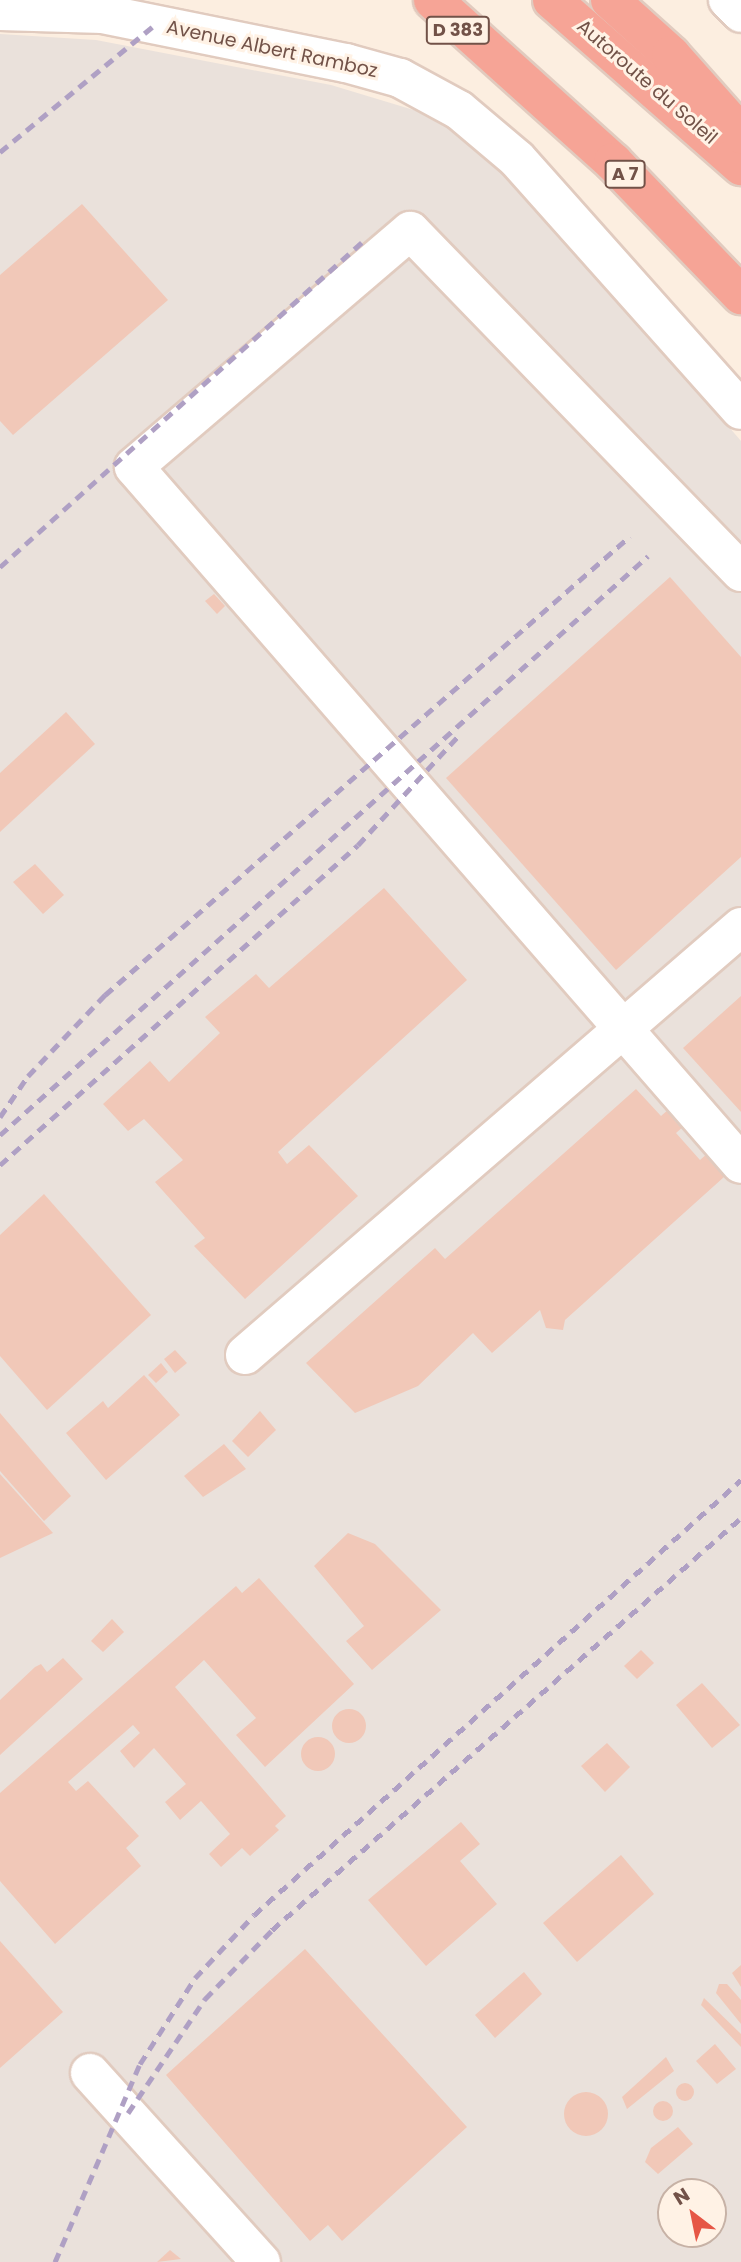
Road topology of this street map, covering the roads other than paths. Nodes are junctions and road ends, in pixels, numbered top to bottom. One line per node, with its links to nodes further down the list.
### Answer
1 (413, 0): 8 (highway, D 383)
2 (433, 0): 8 (highway, A 7)
3 (552, 0): 10 (highway, Autoroute du Soleil)
4 (610, 0): 9 (highway)
5 (728, 0): 7 (street)
6 (0, 10): 12 (street, Avenue Albert Ramboz)
7 (741, 13)
8 (502, 59): 11 (highway, A 7)
9 (741, 134)
10 (741, 166)
11 (741, 295)
12 (741, 410)
13 (741, 572): 15 (street)
14 (741, 927): 15 (street)
15 (623, 1028): 16 (street); 17 (street)
16 (741, 1164)
17 (246, 1355)
18 (90, 2073): 19 (street)
19 (261, 2262)

